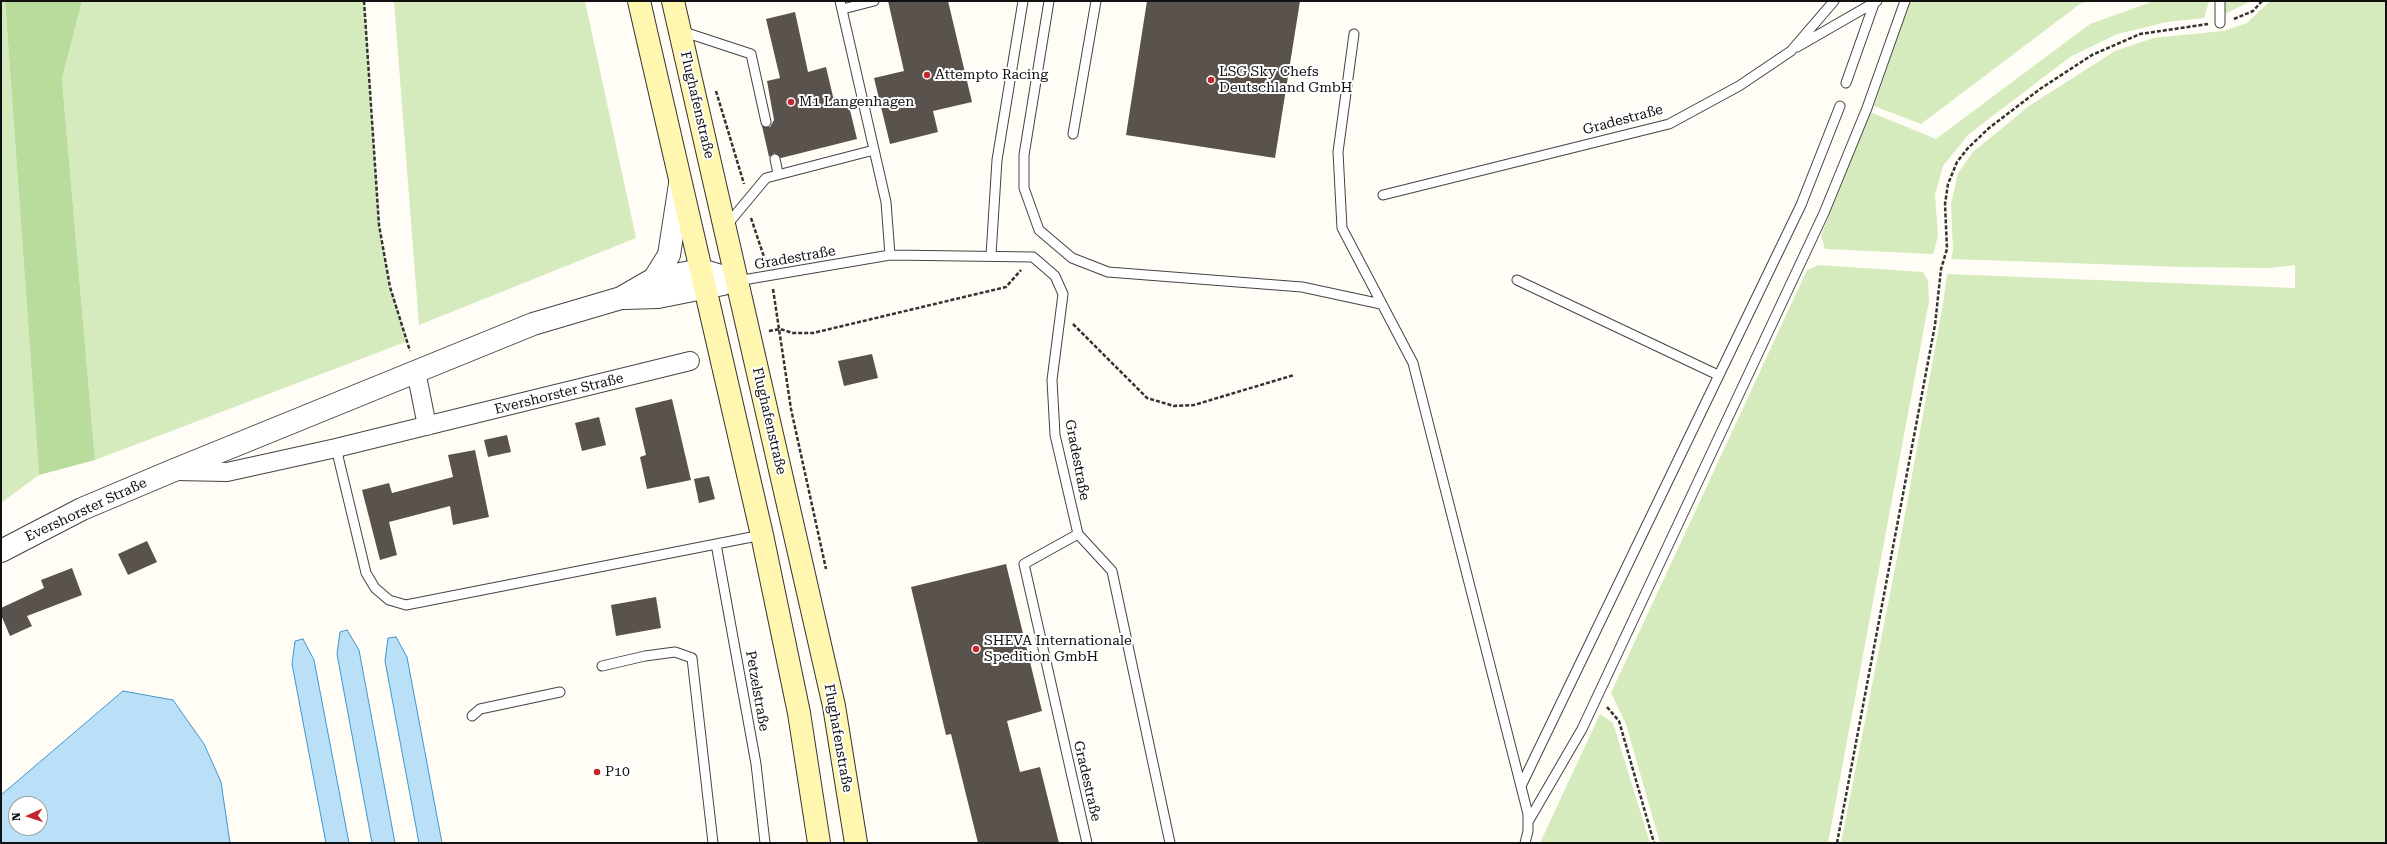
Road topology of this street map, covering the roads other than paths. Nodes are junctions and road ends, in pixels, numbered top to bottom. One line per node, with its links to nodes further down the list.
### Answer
1 (639, 1): 23 (main road)
2 (673, 1): 13 (main road, Flughafenstraße)
3 (874, 1): 11 (lane)
4 (1023, 1): 27 (lane)
5 (1049, 1): 33 (lane)
6 (1096, 1): 19 (lane)
7 (1834, 1): 15 (lane, Gradestraße)
8 (1876, 1): 15 (lane); 16 (lane)
9 (1905, 1): 48 (lane)
10 (2220, 1): 12 (lane)
11 (842, 5): 20 (lane)
12 (2220, 23)
13 (680, 31): 18 (lane); 25 (main road, Flughafenstraße)
14 (1354, 34): 33 (lane)
15 (1791, 51): 24 (lane, Gradestraße)
16 (1846, 83)
17 (1840, 106): 36 (lane)
18 (766, 122)
19 (1073, 134)
20 (874, 150): 22 (lane); 26 (lane)
21 (775, 159): 22 (lane)
22 (778, 173): 25 (lane)
23 (680, 181): 28 (street); 29 (main road)
24 (1382, 195)
25 (725, 227): 31 (main road, Flughafenstraße)
26 (890, 255): 27 (lane, Gradestraße); 31 (lane, Gradestraße)
27 (991, 255): 40 (lane, Gradestraße)
28 (654, 279): 29 (street); 32 (street, Evershorster Straße)
29 (703, 279): 31 (street, Evershorster Straße); 32 (street, Evershorster Straße); 41 (main road)
30 (1516, 280): 36 (lane)
31 (737, 281): 52 (main road, Flughafenstraße)
32 (621, 298): 35 (street, Evershorster Straße)
33 (1381, 304): 47 (lane)
34 (690, 361): 37 (street, Evershorster Straße)
35 (416, 371): 37 (street); 39 (street, Evershorster Straße)
36 (1718, 375): 47 (lane)
37 (427, 426): 38 (street, Evershorster Straße)
38 (336, 448): 39 (street, Evershorster Straße); 42 (lane)
39 (172, 471): 43 (street, Evershorster Straße)
40 (1078, 534): 53 (lane, Gradestraße); 54 (lane)
41 (762, 535): 42 (lane); 51 (main road)
42 (716, 544): 50 (lane, Petzelstraße)
43 (1, 551)
44 (602, 666): 49 (lane)
45 (560, 692): 46 (lane)
46 (472, 716)
47 (1521, 786): 48 (lane)
48 (1528, 822): 55 (lane)
49 (713, 843)
50 (765, 843)
51 (819, 843)
52 (856, 843)
53 (1087, 843)
54 (1170, 843)
55 (1525, 843)

